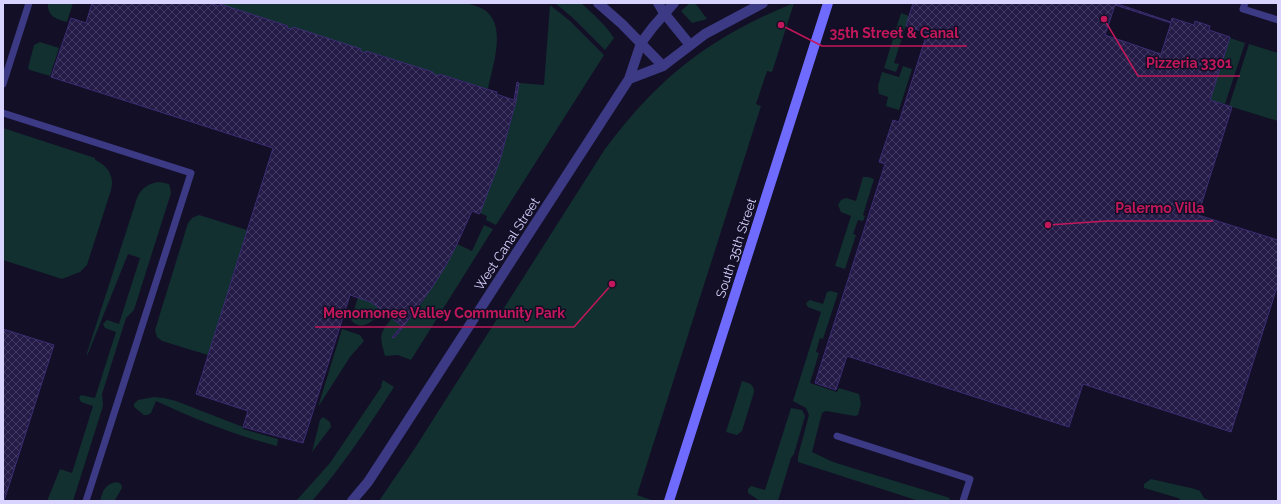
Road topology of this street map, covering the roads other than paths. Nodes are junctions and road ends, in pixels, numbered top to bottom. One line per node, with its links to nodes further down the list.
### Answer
1 (29, 3): 14 (lane)
2 (598, 3): 10 (street)
3 (658, 3): 8 (street)
4 (674, 3): 8 (street, West Canal Street)
5 (763, 3): 11 (street)
6 (828, 3): 19 (main road, South 35th Street)
7 (1245, 3): 9 (lane)
8 (664, 14): 10 (street, West Canal Street); 11 (street)
9 (1278, 20)
10 (641, 43): 12 (street); 13 (street, West Canal Street)
11 (690, 45): 12 (street)
12 (663, 66): 13 (street)
13 (629, 79): 18 (street, West Canal Street)
14 (3, 84)
15 (3, 113): 17 (lane)
16 (837, 436): 20 (lane)
17 (86, 501)
18 (352, 501)
19 (669, 501)
20 (963, 501)

